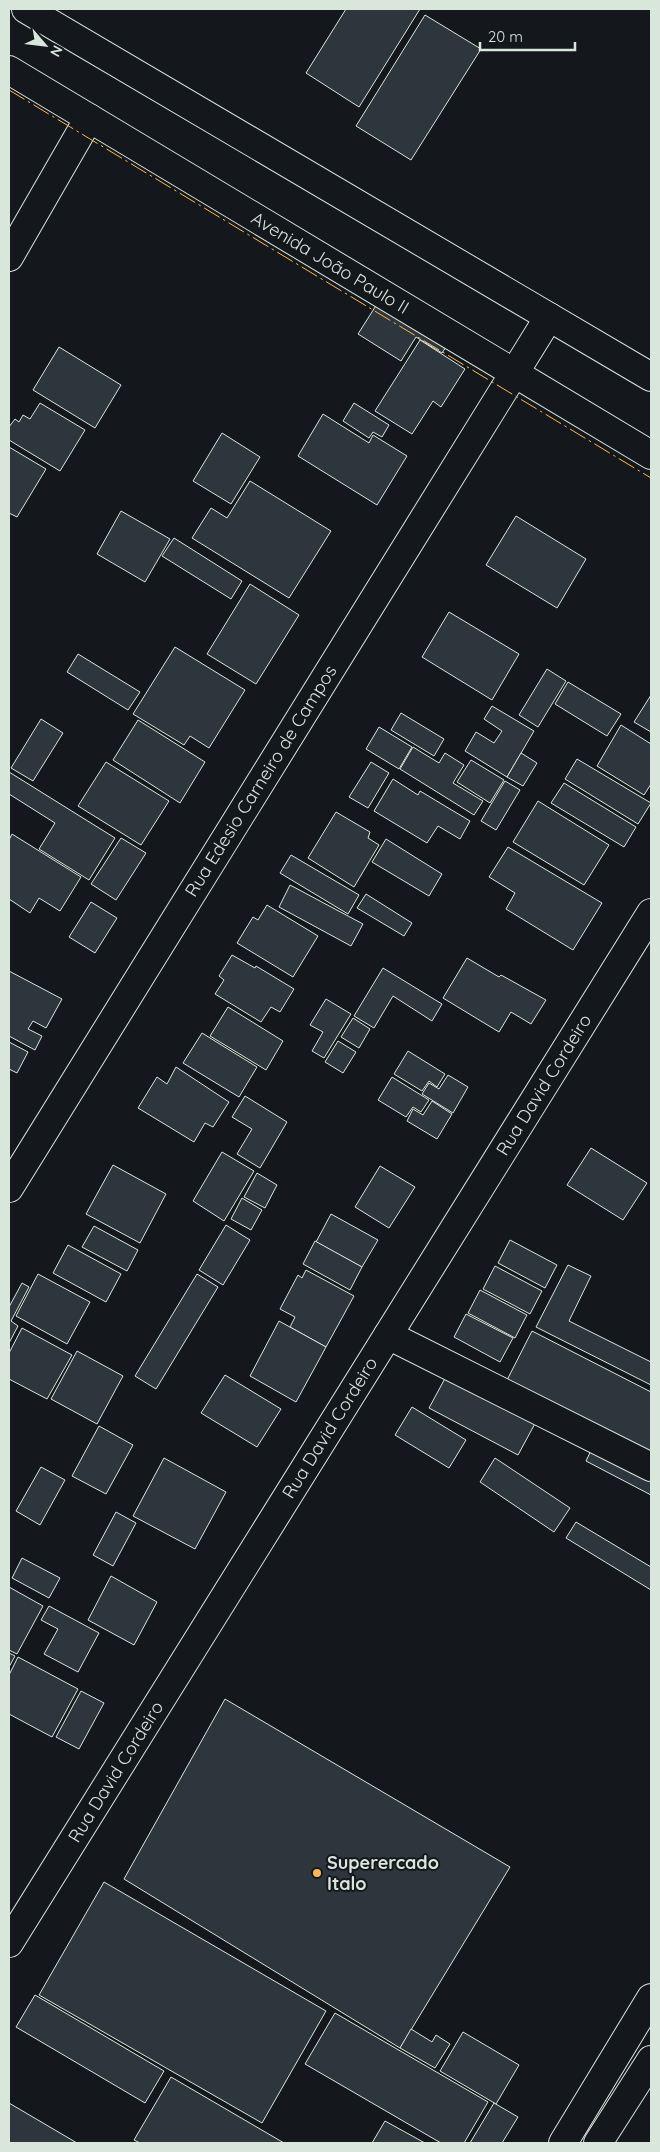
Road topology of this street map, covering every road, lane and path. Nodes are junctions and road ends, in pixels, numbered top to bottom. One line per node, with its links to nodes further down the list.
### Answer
1 (26, 9): 5 (street)
2 (9, 70): 3 (street, Avenida João Paulo II)
3 (89, 118): 4 (street); 6 (street, Avenida João Paulo II)
4 (9, 256)
5 (549, 317): 6 (street, Rua Edesio Carneiro de Campos); 7 (street)
6 (514, 374): 8 (street, Avenida João Paulo II); 10 (street, Rua Edesio Carneiro de Campos)
7 (651, 378)
8 (651, 455)
9 (651, 913): 11 (street, Rua David Cordeiro)
10 (9, 1188)
11 (388, 1335): 12 (street); 13 (street, Rua David Cordeiro)
12 (651, 1467)
13 (9, 1943)
14 (651, 1998): 16 (street)
15 (651, 2060): 17 (street)
16 (575, 2138)
17 (598, 2143)

